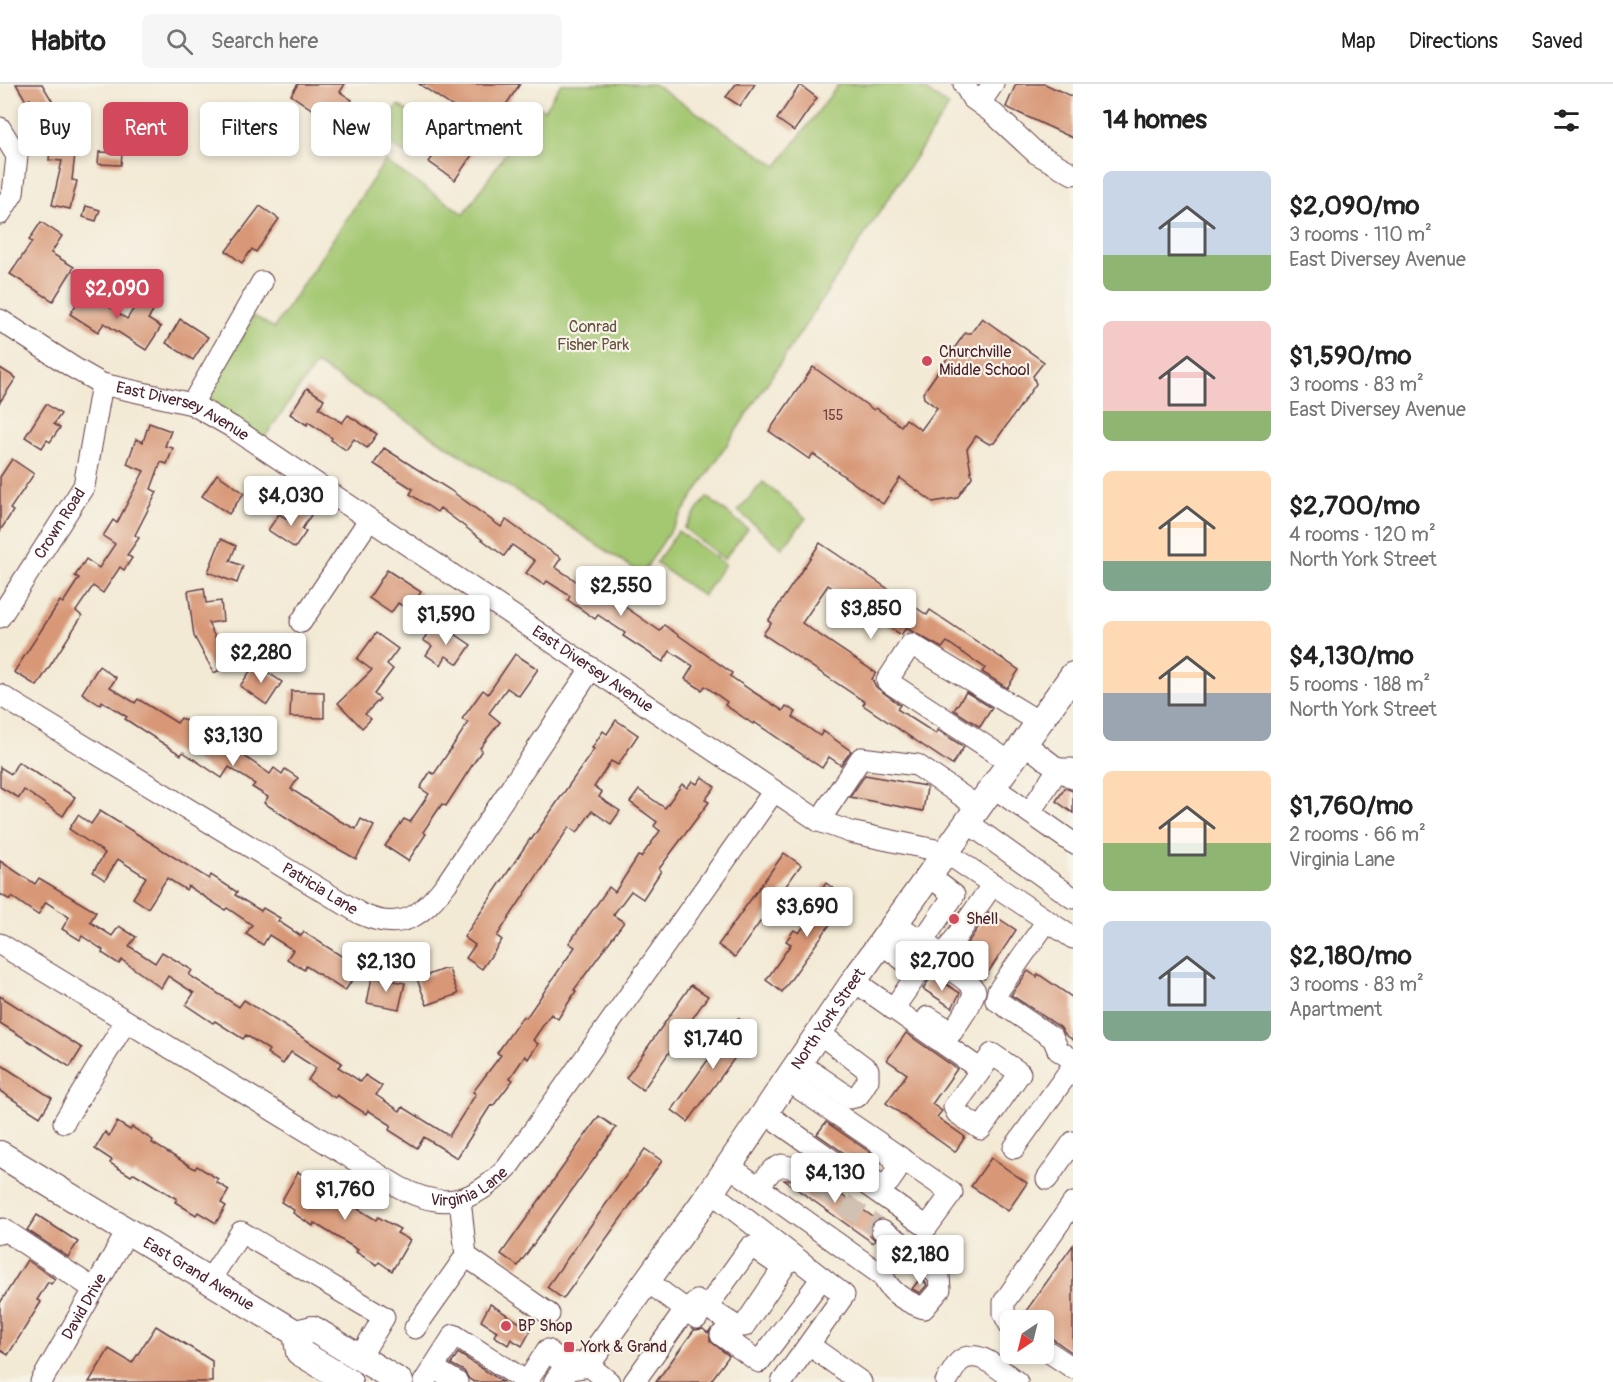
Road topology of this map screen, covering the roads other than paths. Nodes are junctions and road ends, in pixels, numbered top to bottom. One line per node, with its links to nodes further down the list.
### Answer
1 (964, 84): 3 (street)
2 (993, 84): 3 (street)
3 (980, 103): 5 (street)
4 (0, 128): 6 (street)
5 (1073, 174)
6 (0, 214)
7 (262, 282): 10 (street)
8 (0, 320): 9 (street, East Diversey Avenue)
9 (102, 384): 10 (street, East Diversey Avenue); 12 (street, Crown Road)
10 (192, 404): 11 (street, East Diversey Avenue)
11 (369, 520): 13 (street); 14 (street, East Diversey Avenue)
12 (0, 616)
13 (301, 622)
14 (591, 669): 16 (street, Patricia Lane); 20 (street, East Diversey Avenue)
15 (1069, 690): 17 (main road, North York Street)
16 (0, 695)
17 (1040, 722): 18 (main road, North York Street); 18 (street)
18 (1017, 753): 19 (street); 21 (main road, North York Street)
19 (1068, 772): 22 (street)
20 (774, 791): 23 (street, East Diversey Avenue); 56 (street, Virginia Lane)
21 (980, 805): 22 (street); 23 (street); 25 (main road, North York Street); 28 (street)
22 (1030, 812): 24 (street)
23 (819, 821): 25 (street, East Diversey Avenue)
24 (1073, 843)
25 (945, 852): 26 (main road, North York Street); 27 (street)
26 (929, 876): 30 (main road, North York Street); 32 (street)
27 (993, 884): 29 (street); 32 (street)
28 (1073, 898)
29 (1047, 921): 31 (street); 39 (street)
30 (888, 933): 32 (street); 34 (street); 35 (main road, North York Street)
31 (1073, 939)
32 (922, 942)
33 (0, 944): 37 (street, Virginia Lane)
34 (919, 972): 36 (street); 36 (street)
35 (854, 981): 36 (street); 38 (main road, North York Street)
36 (897, 1004): 41 (street)
37 (126, 1021): 44 (street); 56 (street, Virginia Lane)
38 (819, 1034): 42 (main road, North York Street); 42 (street)
39 (1073, 1060)
40 (1073, 1066): 47 (street)
41 (981, 1070)
42 (793, 1071): 43 (main road, North York Street); 45 (street)
43 (765, 1113): 49 (street); 50 (main road, North York Street)
44 (64, 1122)
45 (864, 1132): 49 (street); 51 (street)
46 (1073, 1142): 53 (street)
47 (1014, 1148)
48 (0, 1154): 60 (main road, East Grand Avenue)
49 (831, 1159): 57 (street)
50 (729, 1166): 54 (street); 55 (main road, North York Street)
51 (913, 1166): 57 (street); 57 (street)
52 (793, 1168): 54 (street)
53 (1047, 1179)
54 (758, 1187): 59 (street)
55 (711, 1192): 63 (street); 66 (main road, North York Street)
56 (460, 1199): 62 (street)
57 (888, 1199)
58 (1073, 1203): 68 (street)
59 (882, 1230)
60 (127, 1232): 65 (main road, East Grand Avenue); 67 (street, David Drive)
61 (0, 1233): 67 (street)
62 (466, 1256): 69 (street); 71 (street)
63 (788, 1261): 64 (street); 70 (street); 70 (street)
64 (822, 1278): 70 (street); 73 (street)
65 (209, 1281): 72 (main road, East Grand Avenue); 75 (street)
66 (647, 1281): 70 (street); 77 (main road, North York Street)
67 (94, 1289): 81 (street, David Drive)
68 (1004, 1310)
69 (549, 1314)
70 (706, 1320): 86 (street)
71 (415, 1328)
72 (296, 1333): 75 (main road, East Grand Avenue); 82 (main road)
73 (809, 1345): 79 (street); 87 (street)
74 (1054, 1356): 76 (street)
75 (360, 1357): 83 (main road, East Grand Avenue)
76 (1073, 1368)
77 (575, 1374): 80 (street); 85 (street)
78 (428, 1375): 80 (street); 84 (street)
79 (791, 1379)
80 (520, 1380)
81 (41, 1382)
82 (349, 1382)
83 (400, 1382)
84 (457, 1382)
85 (609, 1382)
86 (634, 1382)
87 (861, 1382)
88 (946, 1382): 89 (street)
89 (1017, 1382)

